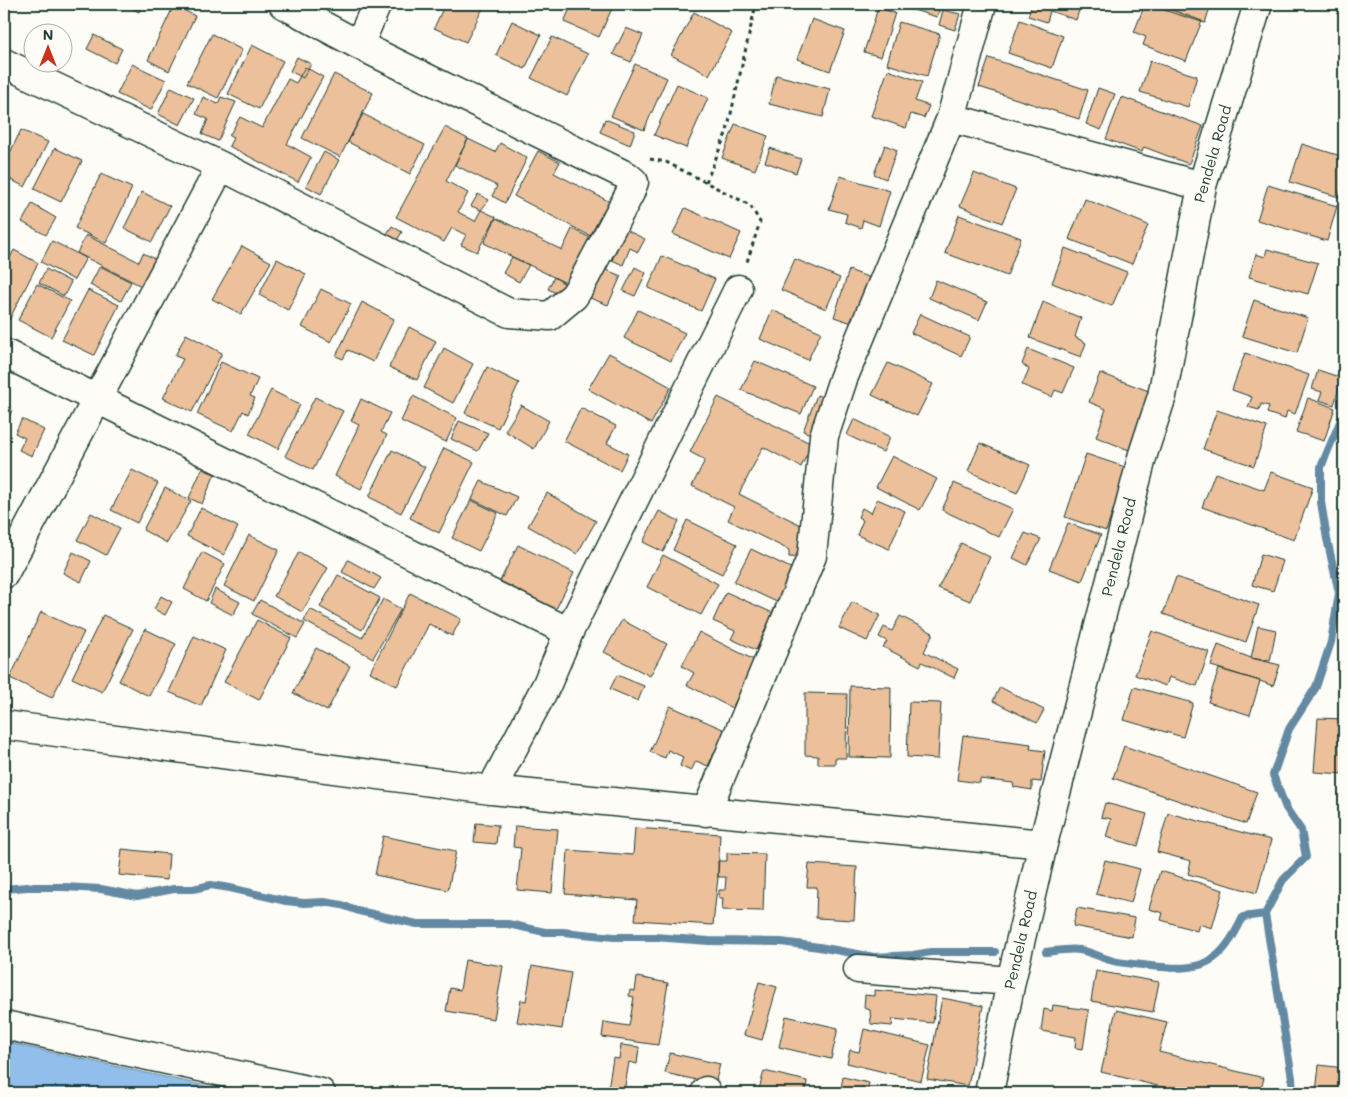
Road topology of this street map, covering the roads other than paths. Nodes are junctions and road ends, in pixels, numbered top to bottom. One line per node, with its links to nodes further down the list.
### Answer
1 (283, 4): 5 (street)
2 (377, 4): 5 (street)
3 (982, 4): 7 (street)
4 (1258, 4): 9 (street, Pendela Road)
5 (359, 46): 8 (street)
6 (4, 63): 8 (street)
7 (951, 118): 9 (street); 17 (street)
8 (221, 166): 12 (street)
9 (1202, 186): 18 (street, Pendela Road)
10 (738, 289): 14 (street)
11 (4, 352): 12 (street)
12 (96, 398): 13 (street); 14 (street)
13 (4, 574)
14 (569, 632): 16 (street)
15 (4, 725): 16 (street)
16 (490, 790): 17 (street)
17 (706, 812): 18 (street)
18 (1043, 844): 20 (street, Pendela Road)
19 (858, 969): 20 (street)
20 (1011, 981): 23 (street, Pendela Road)
21 (4, 1025): 22 (street)
22 (321, 1093)
23 (989, 1093)

